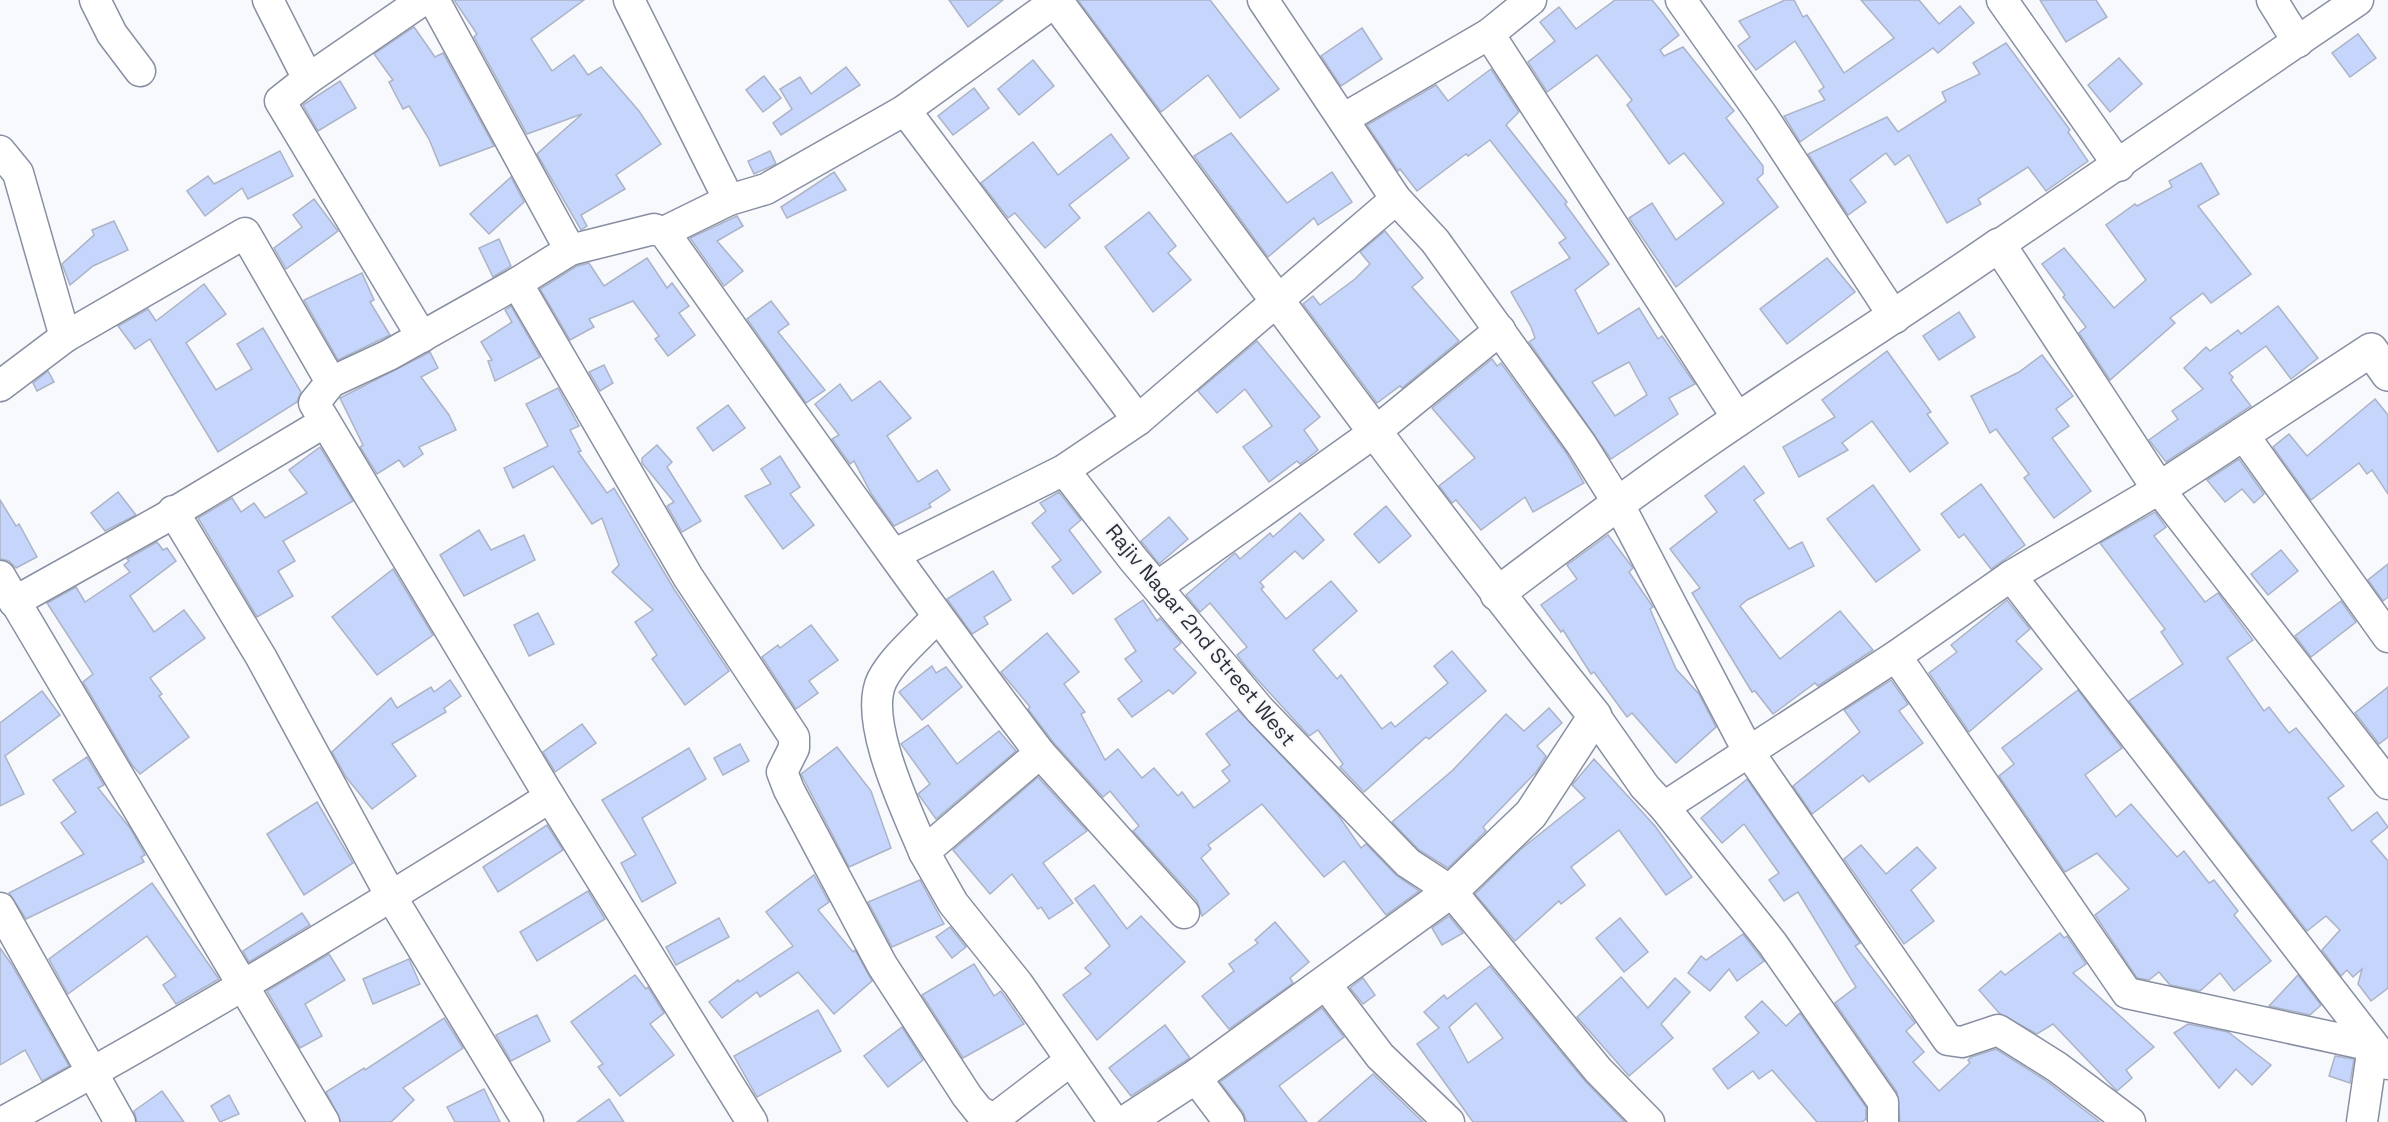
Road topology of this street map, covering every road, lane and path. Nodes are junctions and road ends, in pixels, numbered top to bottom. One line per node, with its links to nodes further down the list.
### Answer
1 (95, 0): 15 (street)
2 (268, 0): 16 (street)
3 (423, 0): 16 (street)
4 (434, 0): 25 (street)
5 (629, 0): 22 (street)
6 (1055, 0): 17 (street); 27 (street)
7 (1263, 0): 18 (street)
8 (1531, 0): 13 (street)
9 (1681, 0): 28 (street)
10 (2002, 0): 20 (street)
11 (2272, 0): 14 (street)
12 (2358, 0): 14 (street)
13 (1489, 34): 18 (street); 35 (street)
14 (2298, 42): 20 (street)
15 (140, 71)
16 (308, 79): 31 (street)
17 (905, 110): 22 (street); 36 (street)
18 (1343, 119): 21 (street)
19 (0, 151): 30 (street)
20 (2119, 166): 24 (street)
21 (1396, 199): 27 (street); 29 (street)
22 (729, 200): 23 (street)
23 (664, 232): 25 (street); 44 (street)
24 (1999, 245): 28 (street); 41 (street)
25 (570, 250): 26 (street)
26 (518, 283): 31 (street); 66 (street)
27 (1277, 303): 36 (street); 38 (street)
28 (1895, 318): 35 (street)
29 (1500, 330): 38 (street); 42 (street)
30 (64, 337): 33 (street); 34 (street)
31 (422, 337): 33 (street)
32 (2382, 355): 39 (street)
33 (330, 382): 37 (street)
34 (0, 386)
35 (1738, 419): 42 (street)
36 (1138, 420): 40 (street)
37 (325, 422): 43 (street); 56 (street)
38 (1376, 432): 46 (street); 48 (street)
39 (2242, 433): 41 (street); 50 (street)
40 (1064, 470): 44 (street); 46 (street, Rajiv Nagar 2nd Street West)
41 (2159, 489): 45 (street); 55 (street)
42 (1618, 503): 48 (street); 53 (street)
43 (173, 511): 47 (street); 60 (street)
44 (895, 554): 49 (street)
45 (2011, 576): 51 (street); 65 (street)
46 (1157, 587): 59 (street, Rajiv Nagar 2nd Street West)
47 (7, 589): 64 (street)
48 (1497, 594): 52 (street)
49 (937, 617): 54 (street); 58 (street)
50 (2388, 637)
51 (1896, 656): 53 (street); 65 (street)
52 (1595, 716): 57 (street); 59 (street)
53 (1748, 751): 57 (street); 80 (street)
54 (1040, 753): 58 (street); 62 (street)
55 (2388, 784)
56 (550, 797): 60 (street); 73 (street)
57 (1664, 807): 79 (street)
58 (924, 852): 66 (street)
59 (1451, 891): 63 (street); 78 (street, Rajiv Nagar 2nd Street West)
60 (392, 898): 64 (street); 72 (street)
61 (0, 908): 67 (street)
62 (1184, 913)
63 (1324, 982): 68 (street); 77 (street)
64 (242, 986): 67 (street); 71 (street)
65 (2380, 1055): 81 (street)
66 (1070, 1061): 74 (street)
67 (91, 1074): 69 (street); 70 (street)
68 (1196, 1077): 75 (street); 76 (street)
69 (3, 1122)
70 (120, 1122)
71 (324, 1122)
72 (528, 1122)
73 (752, 1122)
74 (1114, 1122)
75 (1126, 1122)
76 (1229, 1122)
77 (1449, 1122)
78 (1649, 1122)
79 (1883, 1122)
80 (2130, 1122)
81 (2362, 1122)

